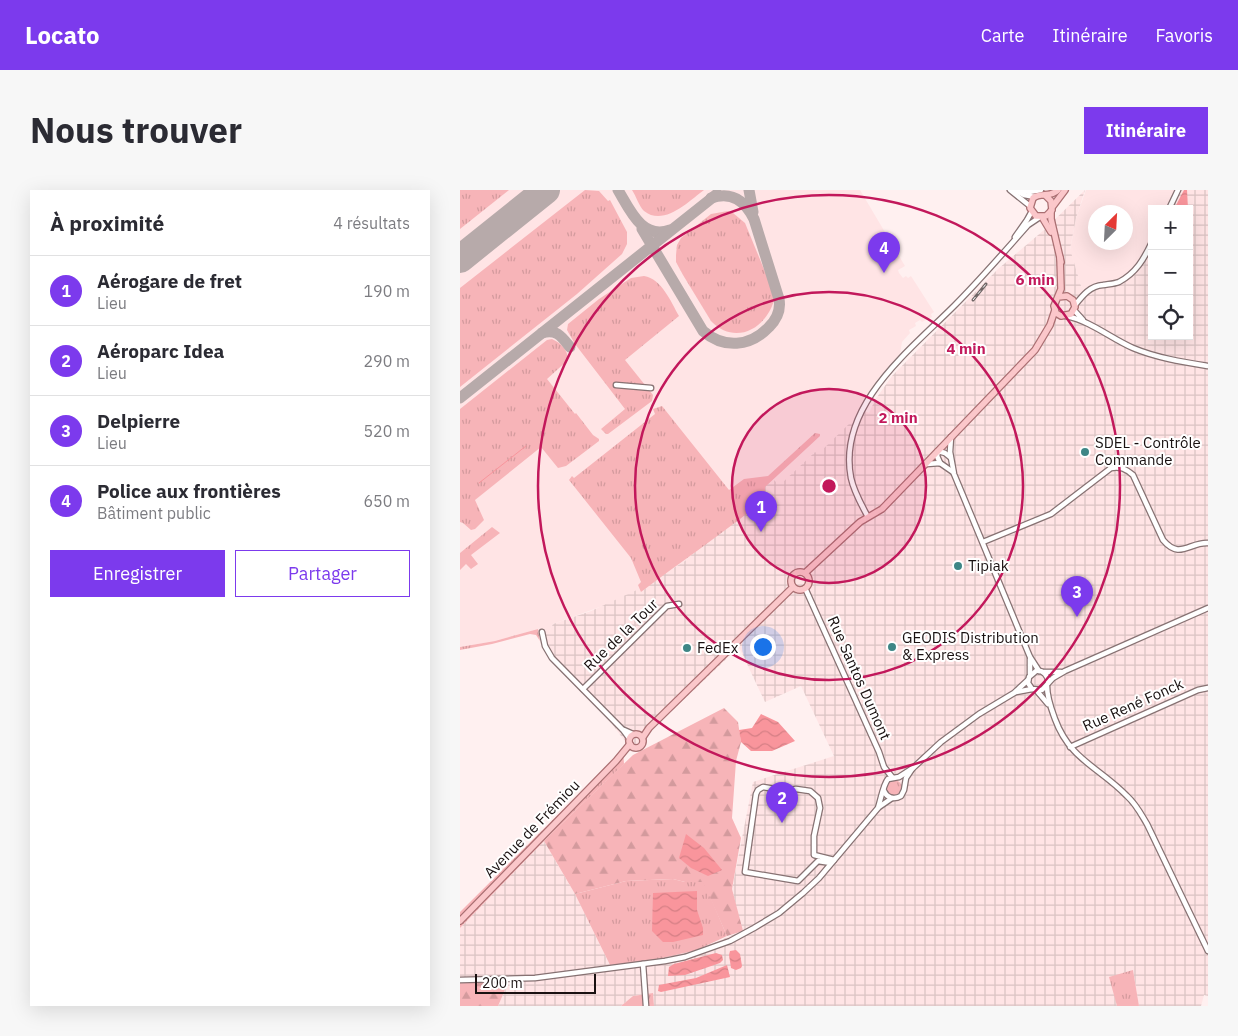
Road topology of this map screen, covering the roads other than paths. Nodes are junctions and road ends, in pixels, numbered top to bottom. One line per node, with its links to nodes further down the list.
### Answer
1 (1010, 190): 11 (street)
2 (1015, 190): 9 (street)
3 (1021, 190): 4 (street)
4 (1040, 190)
5 (1058, 190): 8 (main road)
6 (1065, 190): 12 (main road)
7 (1178, 190): 10 (street)
8 (1046, 195): 9 (main road); 12 (main road)
9 (1035, 197): 11 (main road)
10 (1171, 205)
11 (1031, 208): 13 (main road); 17 (street)
12 (1052, 209): 13 (main road); 14 (main road)
13 (1041, 217): 14 (main road); 17 (street)
14 (1057, 247): 16 (main road)
15 (1148, 250): 18 (street)
16 (1060, 258): 19 (main road); 20 (main road)
17 (965, 295): 35 (street)
18 (1083, 296): 20 (street); 21 (street)
19 (1058, 297): 20 (main road); 22 (main road)
20 (1070, 297): 21 (main road)
21 (1074, 307): 23 (main road); 24 (street)
22 (1055, 310): 23 (main road); 25 (main road)
23 (1064, 316): 24 (street); 25 (main road)
24 (1084, 321): 26 (street)
25 (1050, 325): 29 (main road)
26 (1208, 366)
27 (616, 385): 28 (street)
28 (651, 388)
29 (951, 437): 30 (main road); 31 (street)
30 (938, 452): 31 (street); 32 (street); 33 (main road)
31 (950, 457): 34 (street)
32 (940, 463): 33 (street); 34 (street)
33 (926, 464): 35 (main road)
34 (954, 473): 36 (street)
35 (868, 517): 38 (main road)
36 (983, 542): 37 (street); 44 (street)
37 (1208, 543)
38 (805, 573): 39 (main road); 40 (main road)
39 (793, 587): 40 (main road); 55 (main road, Avenue de Frémiou)
40 (806, 588): 57 (street, Rue Santos Dumont)
41 (679, 604): 51 (street, Rue de la Tour)
42 (1208, 608): 46 (street)
43 (542, 632): 51 (street, Rue de la Tour)
44 (1030, 657): 45 (street); 47 (street)
45 (1041, 671): 46 (street); 47 (street); 49 (street)
46 (1065, 671): 49 (street)
47 (1030, 674): 48 (street)
48 (1028, 680): 52 (street); 53 (street)
49 (1047, 684): 52 (street); 54 (street)
50 (1208, 688): 56 (street, Rue René Fonck)
51 (583, 689): 55 (street, Rue de la Tour)
52 (1034, 690): 53 (street); 54 (street)
53 (1014, 693): 58 (street)
54 (1050, 707): 56 (street)
55 (634, 739): 66 (main road, Avenue de Frémiou)
56 (1070, 747): 67 (street)
57 (884, 767): 59 (street, Rue Santos Dumont); 60 (street)
58 (913, 768): 59 (street); 61 (street)
59 (894, 777): 60 (street); 61 (street)
60 (885, 782): 62 (street)
61 (904, 786): 63 (street)
62 (884, 791): 63 (street); 64 (street)
63 (892, 798): 64 (street)
64 (878, 808): 65 (street)
65 (833, 861): 65 (street); 68 (street)
66 (460, 921)
67 (1208, 951)
68 (643, 964): 69 (street); 70 (street)
69 (460, 980)
70 (646, 1006)

